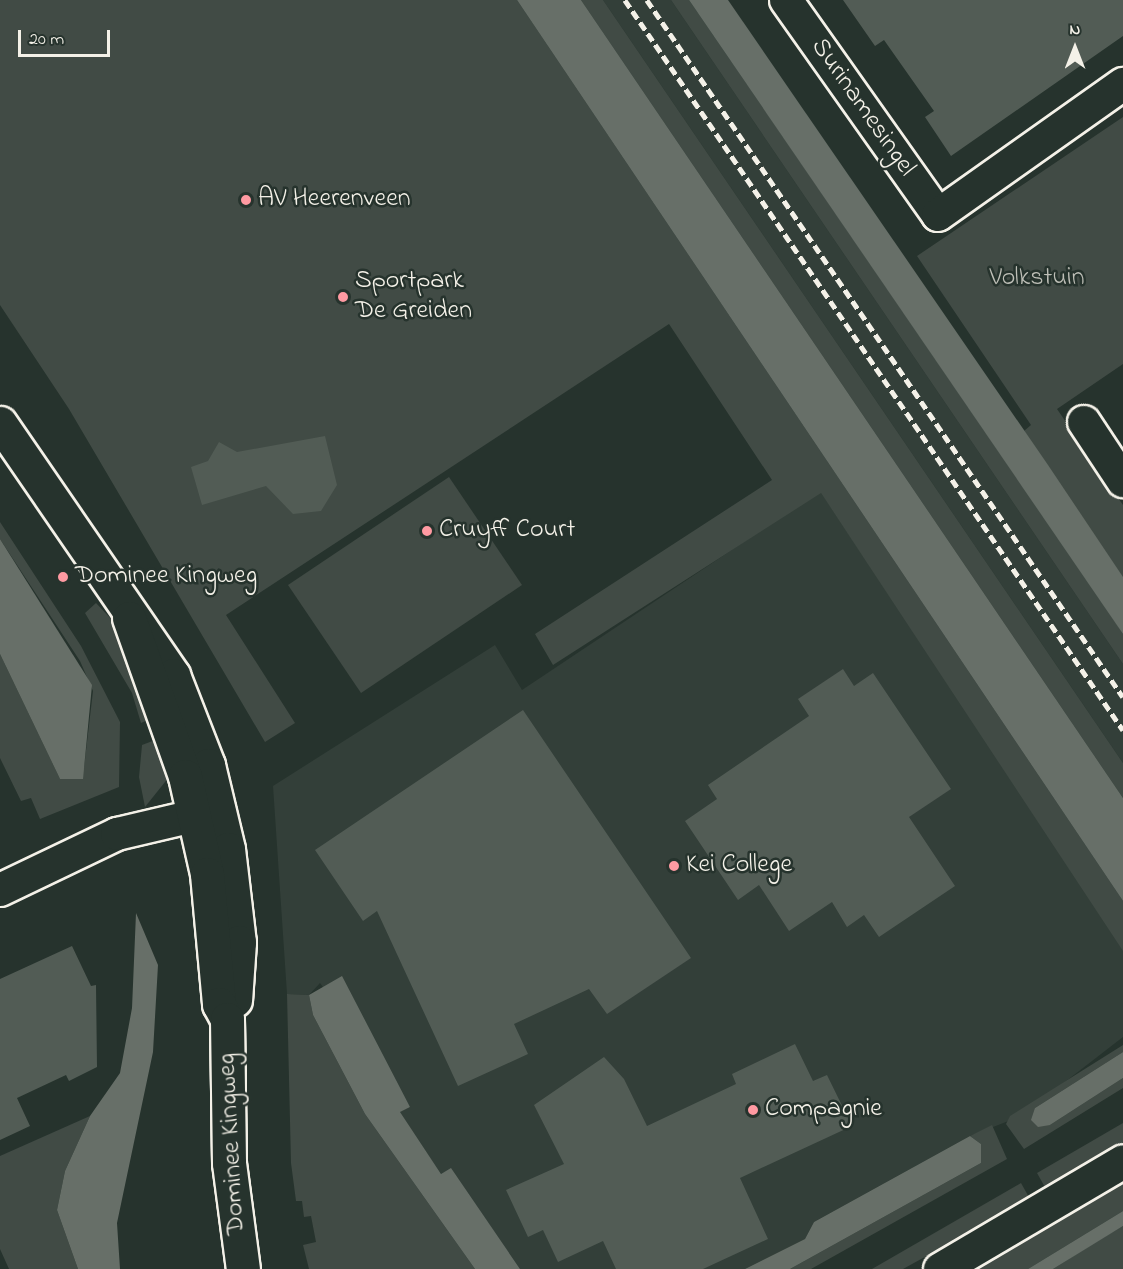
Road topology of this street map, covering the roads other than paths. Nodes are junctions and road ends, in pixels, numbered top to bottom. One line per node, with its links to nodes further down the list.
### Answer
1 (786, 0): 2 (street, Surinamesingel)
2 (1123, 84)
3 (1084, 422): 5 (street)
4 (0, 423): 6 (main road, Dominee Kingweg)
5 (1123, 481)
6 (207, 813): 7 (street); 9 (main road, Dominee Kingweg)
7 (0, 890)
8 (1123, 1161): 10 (main road)
9 (243, 1269)
10 (940, 1269)

